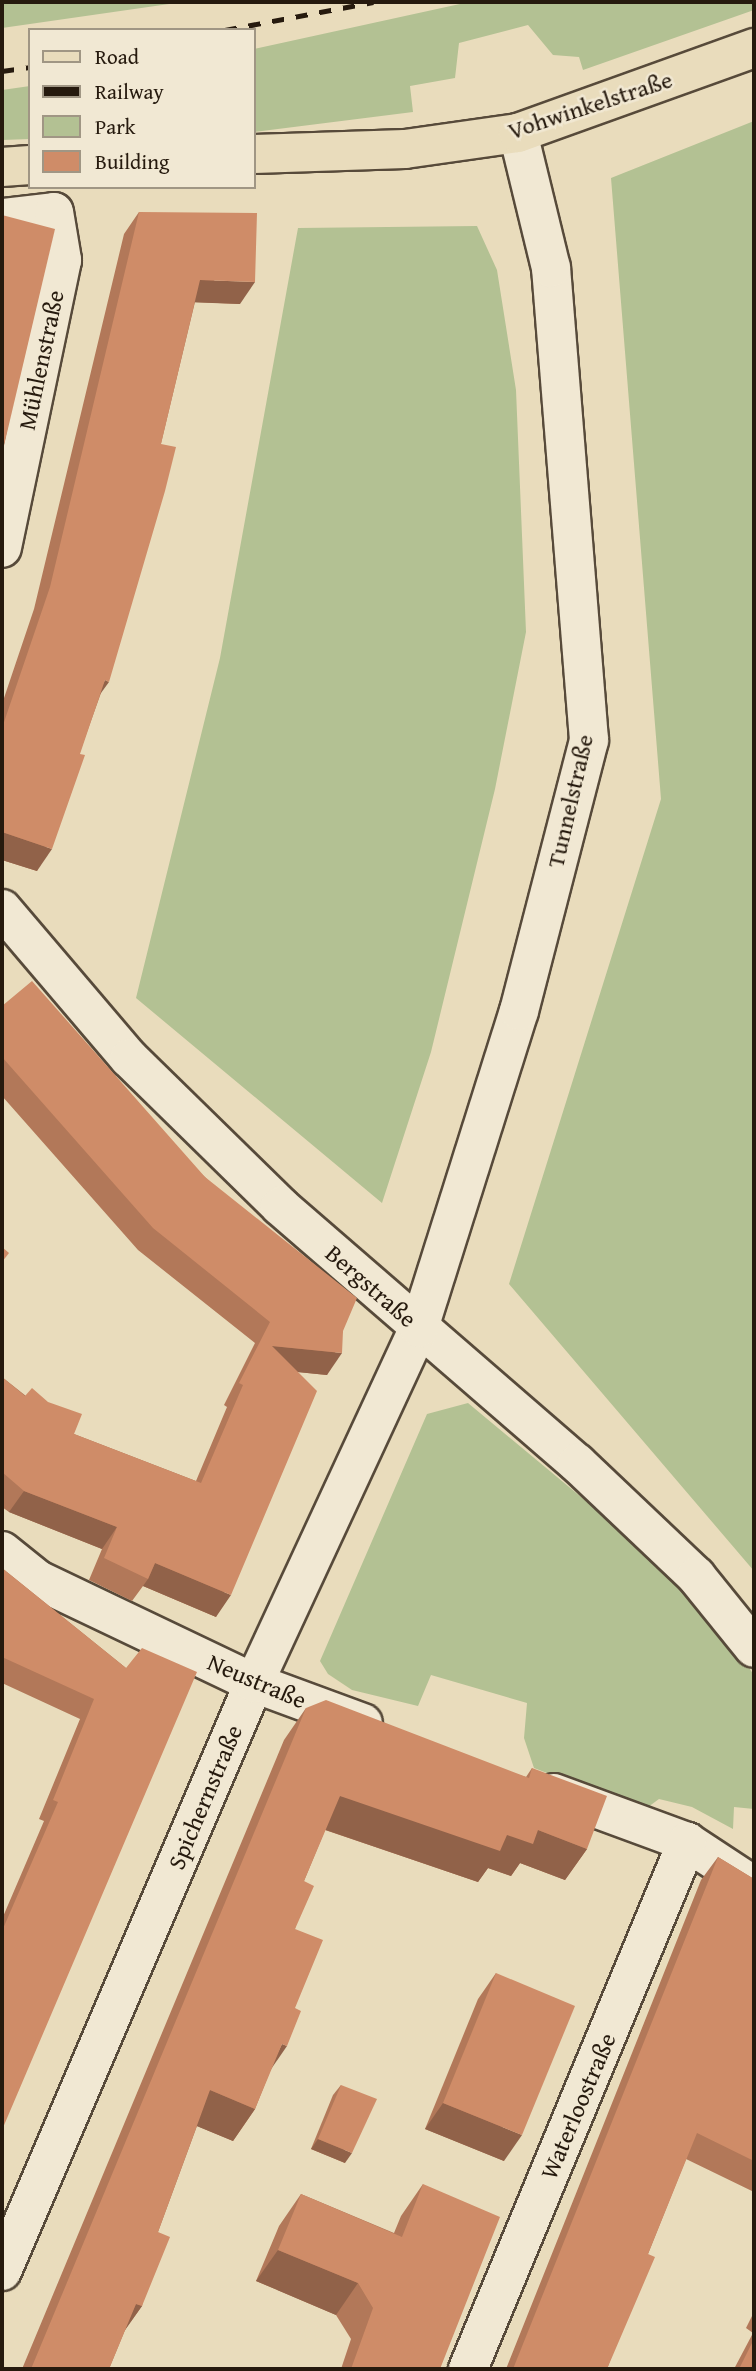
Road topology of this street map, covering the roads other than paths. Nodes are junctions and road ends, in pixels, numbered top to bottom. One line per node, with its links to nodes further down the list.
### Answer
1 (754, 48): 2 (main road, Vohwinkelstraße)
2 (518, 133): 3 (main road, Vohwinkelstraße); 9 (street, Tunnelstraße)
3 (256, 155)
4 (28, 165): 5 (main road)
5 (2, 167)
6 (2, 218): 7 (street, Mühlenstraße)
7 (2, 548)
8 (2, 909): 9 (street, Bergstraße)
9 (419, 1328): 11 (street, Bergstraße); 12 (street, Spichernstraße)
10 (2, 1551): 12 (street, Neustraße)
11 (754, 1648)
12 (254, 1683): 13 (street, Neustraße); 17 (street, Spichernstraße)
13 (399, 1736)
14 (514, 1779): 15 (street)
15 (687, 1842): 16 (street); 18 (street, Waterloostraße)
16 (754, 1886)
17 (2, 2271)
18 (468, 2369)

